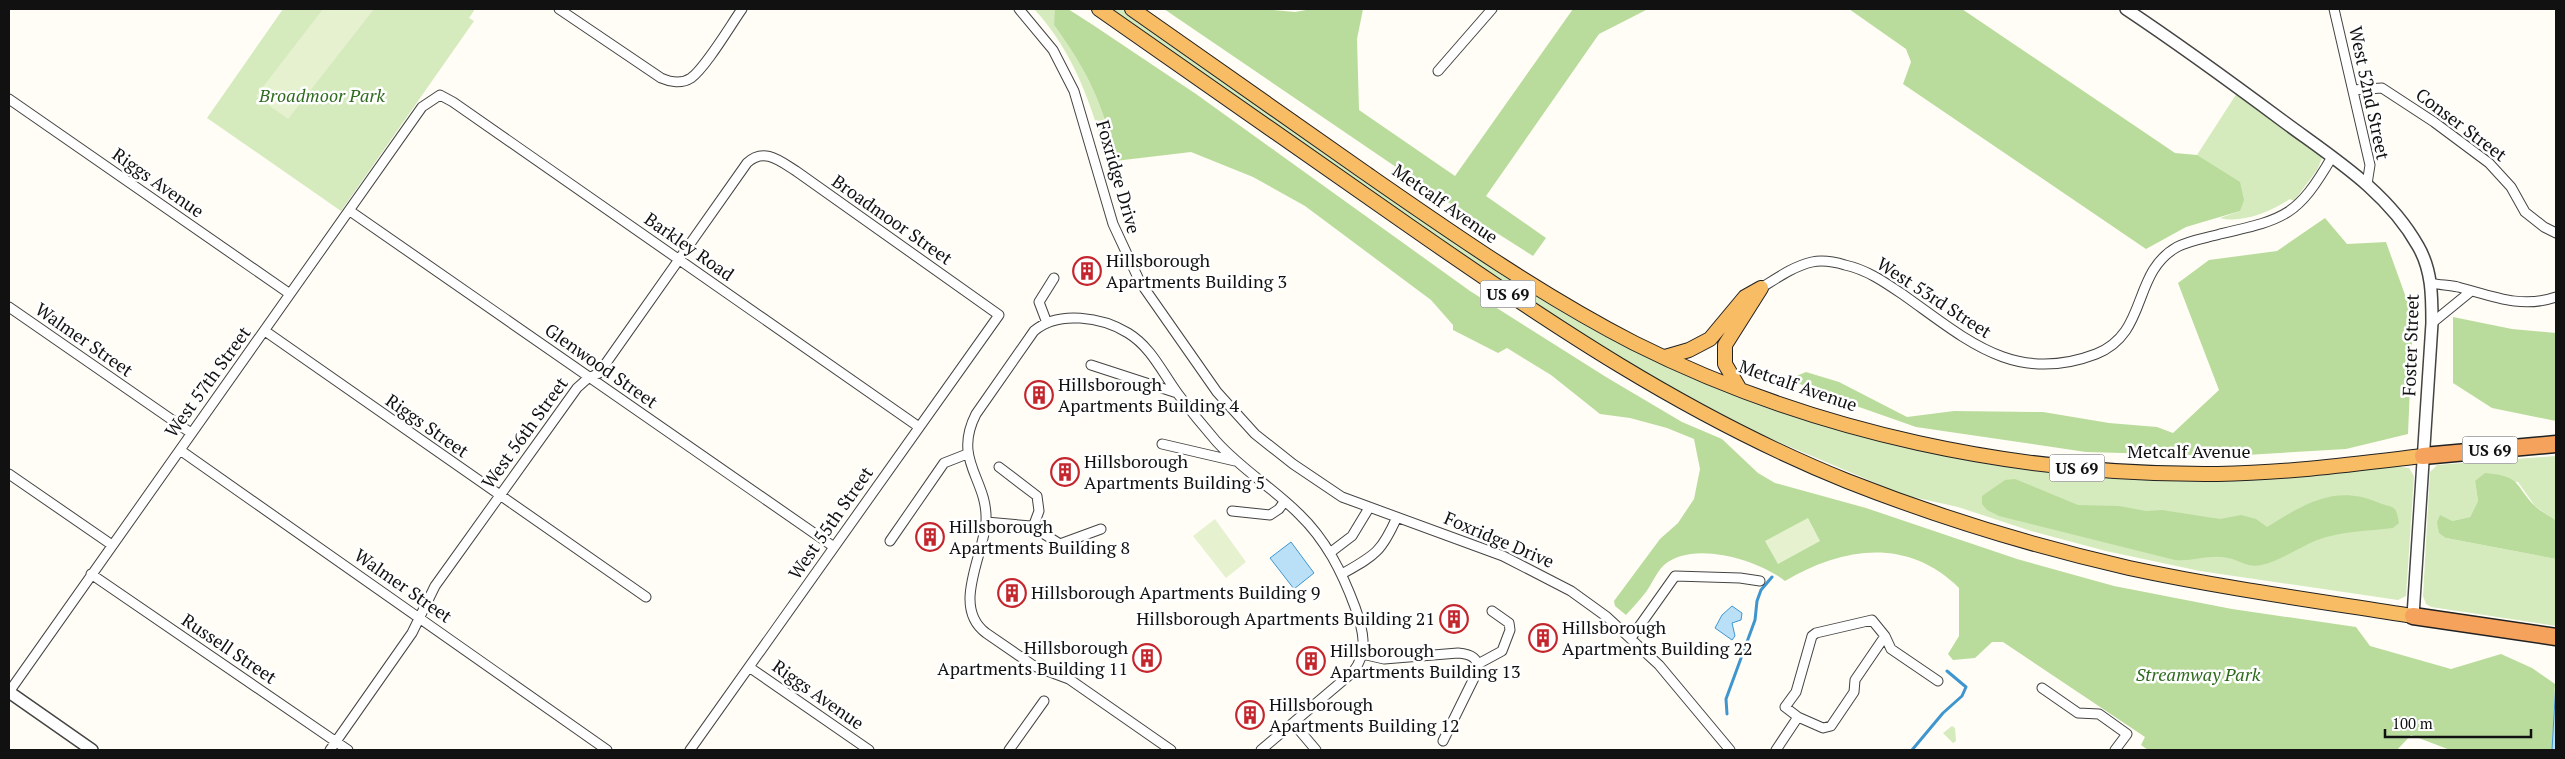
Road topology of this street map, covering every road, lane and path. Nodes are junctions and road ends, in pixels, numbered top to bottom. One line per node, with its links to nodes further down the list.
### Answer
1 (560, 9): 2 (street)
2 (742, 9)
3 (1020, 9): 47 (street, Foxridge Drive)
4 (1099, 9): 62 (highway, US 69)
5 (1132, 9): 30 (highway, Metcalf Avenue / US 69)
6 (1492, 9): 9 (street)
7 (2126, 9): 14 (street, Foster Street)
8 (2334, 9): 10 (street, West 52nd Street)
9 (1438, 71)
10 (2353, 90): 15 (street, West 52nd Street); 17 (street, Conser Street)
11 (440, 95): 16 (street, West 57th Street); 18 (street, Barkley Road)
12 (9, 99): 23 (street, Riggs Avenue)
13 (766, 155): 18 (street, West 56th Street); 26 (street, Broadmoor Street)
14 (2332, 158): 15 (street, Foster Street); 21 (street, West 53rd Street)
15 (2367, 184): 20 (street, Foster Street)
16 (350, 211): 23 (street, West 57th Street); 32 (street, Glenwood Street)
17 (2556, 233)
18 (679, 260): 32 (street, West 56th Street); 35 (street, Barkley Road)
19 (1054, 278): 28 (street)
20 (2431, 283): 22 (street); 27 (street, Foster Street)
21 (1762, 288): 30 (highway); 33 (highway)
22 (2470, 292): 24 (street); 27 (street)
23 (290, 294): 29 (street, West 57th Street)
24 (2556, 297)
25 (9, 307): 36 (street, Walmer Street)
26 (998, 315): 35 (street, West 55th Street)
27 (2432, 323): 41 (street, Foster Street)
28 (1047, 324): 34 (street); 40 (street)
29 (265, 331): 36 (street, West 57th Street); 45 (street, Riggs Street)
30 (1664, 357): 33 (highway, Metcalf Avenue / US 69)
31 (1091, 365): 34 (street)
32 (589, 378): 45 (street, West 56th Street); 55 (street, Glenwood Street)
33 (1739, 388): 41 (highway, Metcalf Avenue / US 69)
34 (1177, 393): 42 (street)
35 (919, 427): 55 (street, West 55th Street)
36 (191, 434): 39 (street, West 57th Street)
37 (1162, 444): 42 (street)
38 (2556, 444): 41 (highway, Metcalf Avenue / US 69)
39 (180, 450): 54 (street, West 57th Street); 63 (street, Walmer Street)
40 (968, 454): 50 (street); 53 (street)
41 (2423, 456): 62 (street, Foster Street)
42 (1236, 461): 46 (street)
43 (999, 467): 51 (street)
44 (9, 474): 54 (street)
45 (499, 496): 60 (street, Riggs Street); 63 (street, West 56th Street)
46 (1284, 502): 48 (street); 56 (street)
47 (1369, 508): 49 (street, Foxridge Drive); 56 (street)
48 (1232, 511)
49 (1397, 517): 58 (street); 66 (street, Foxridge Drive)
50 (986, 522): 51 (street); 85 (street)
51 (1033, 527): 52 (street)
52 (1101, 529)
53 (890, 541)
54 (112, 545): 57 (street, West 57th Street)
55 (834, 547): 69 (street, West 55th Street)
56 (1331, 552): 58 (street)
57 (91, 574): 72 (street, West 57th Street); 77 (street, Russell Street)
58 (1342, 574): 67 (street)
59 (1760, 581): 66 (street)
60 (646, 598)
61 (1492, 611): 68 (street)
62 (2413, 616): 65 (highway, US 69)
63 (419, 617): 77 (street, West 56th Street); 81 (street, Walmer Street)
64 (1885, 636): 70 (street); 74 (street); 74 (street)
65 (2556, 637)
66 (1631, 638): 88 (street, Foxridge Drive)
67 (1362, 654): 68 (street); 75 (street)
68 (1478, 664): 76 (street)
69 (749, 667): 82 (street, West 55th Street); 83 (street, Riggs Avenue)
70 (1938, 681)
71 (2042, 688): 90 (street)
72 (9, 692): 78 (street)
73 (1044, 700): 84 (street)
74 (1798, 718): 89 (street)
75 (1294, 724): 86 (street); 87 (street)
76 (1444, 741)
77 (336, 742): 79 (street, West 56th Street); 80 (street, Russell Street)
78 (92, 750)
79 (330, 750)
80 (348, 750)
81 (608, 750)
82 (690, 750)
83 (869, 750)
84 (1009, 750)
85 (1171, 750)
86 (1261, 750)
87 (1316, 750)
88 (1730, 750)
89 (1776, 750)
90 (2115, 750)

